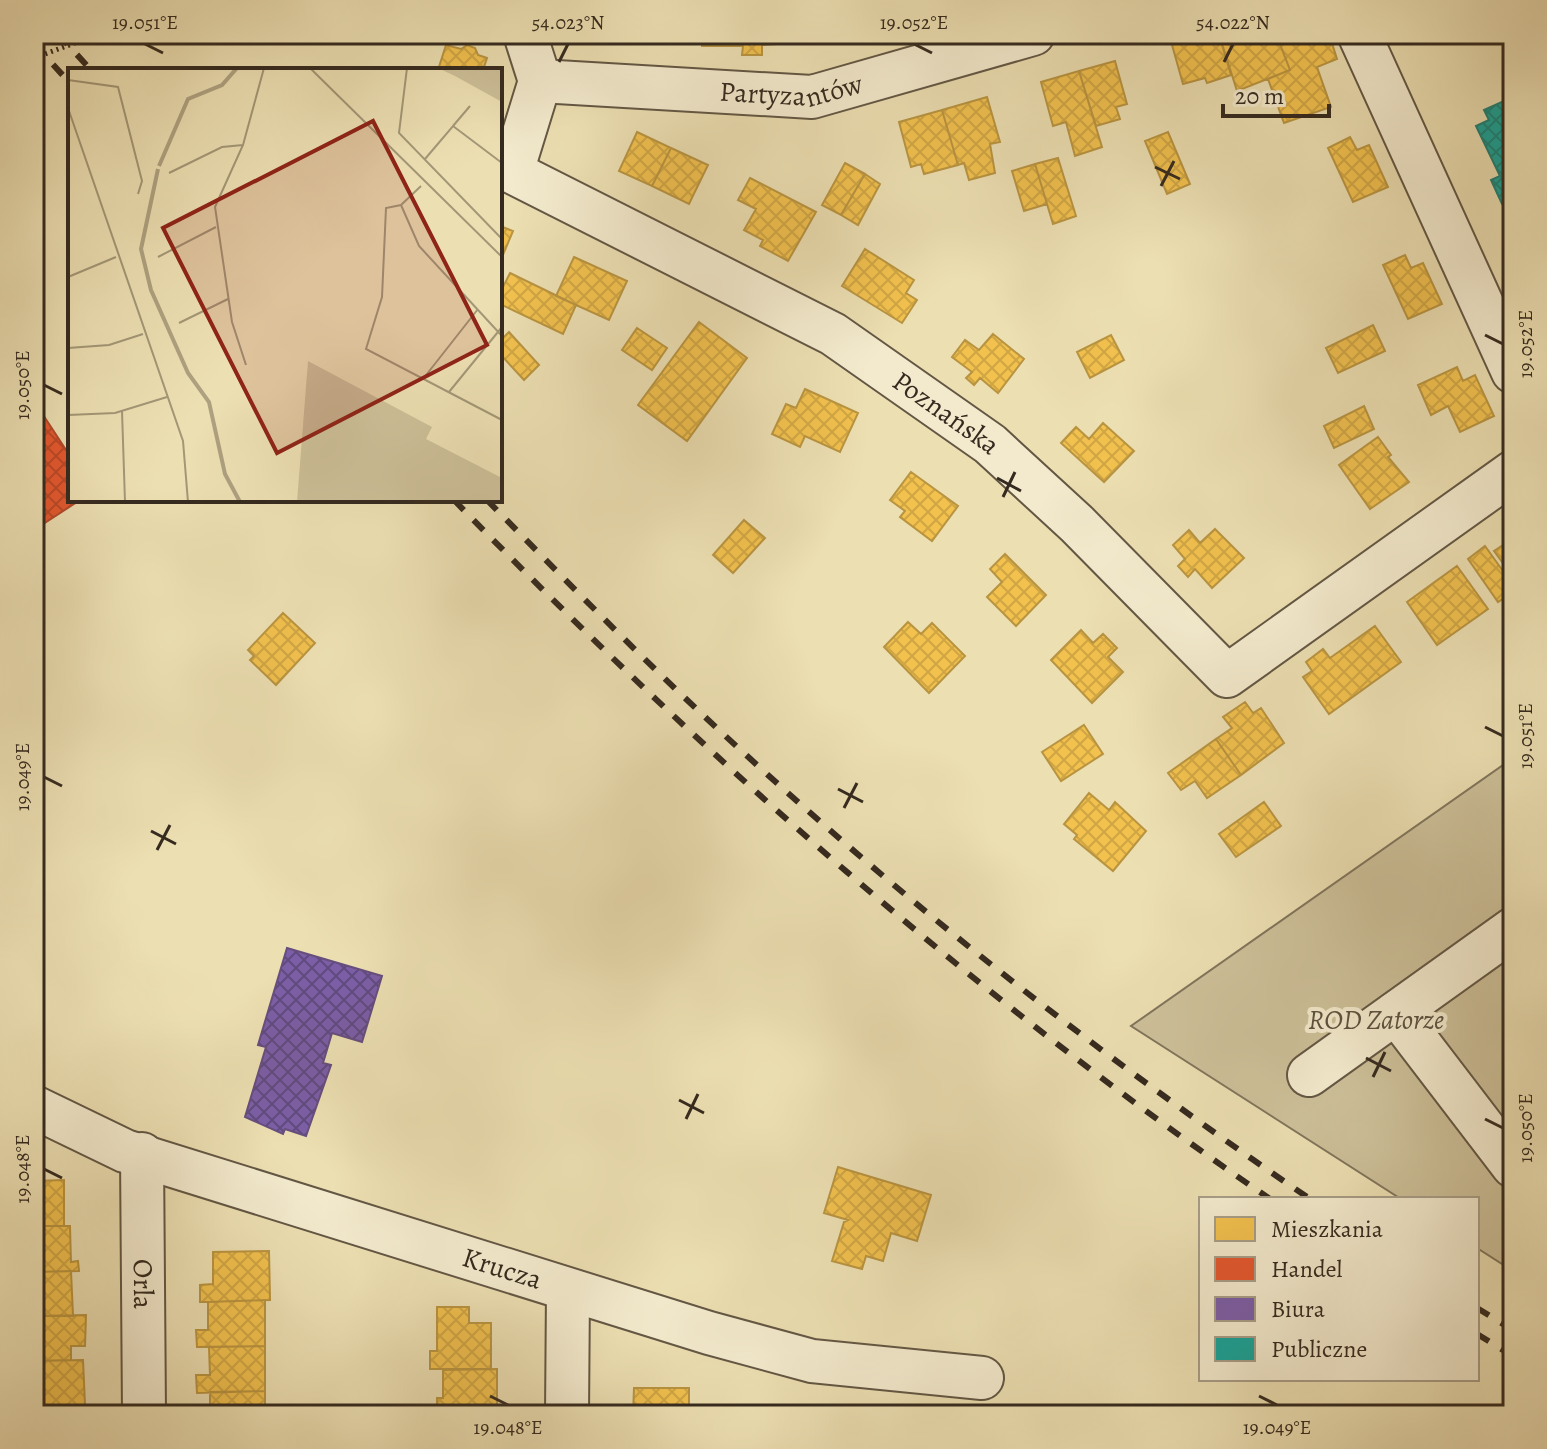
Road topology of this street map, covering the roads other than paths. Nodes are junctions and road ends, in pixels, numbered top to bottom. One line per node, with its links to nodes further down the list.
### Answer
1 (525, 34): 4 (street)
2 (1033, 34): 4 (street, Partyzantów)
3 (1359, 34): 5 (street)
4 (540, 81): 6 (street, Poznańska)
5 (1513, 372)
6 (1513, 472)
7 (1513, 929): 8 (street)
8 (1396, 1013): 9 (street); 12 (street)
9 (1309, 1075)
10 (34, 1107): 11 (street, Krucza)
11 (142, 1154): 13 (street, Krucza); 15 (street, Orla)
12 (1513, 1166)
13 (568, 1290): 14 (street, Krucza); 16 (street)
14 (982, 1378)
15 (144, 1415)
16 (567, 1415)

